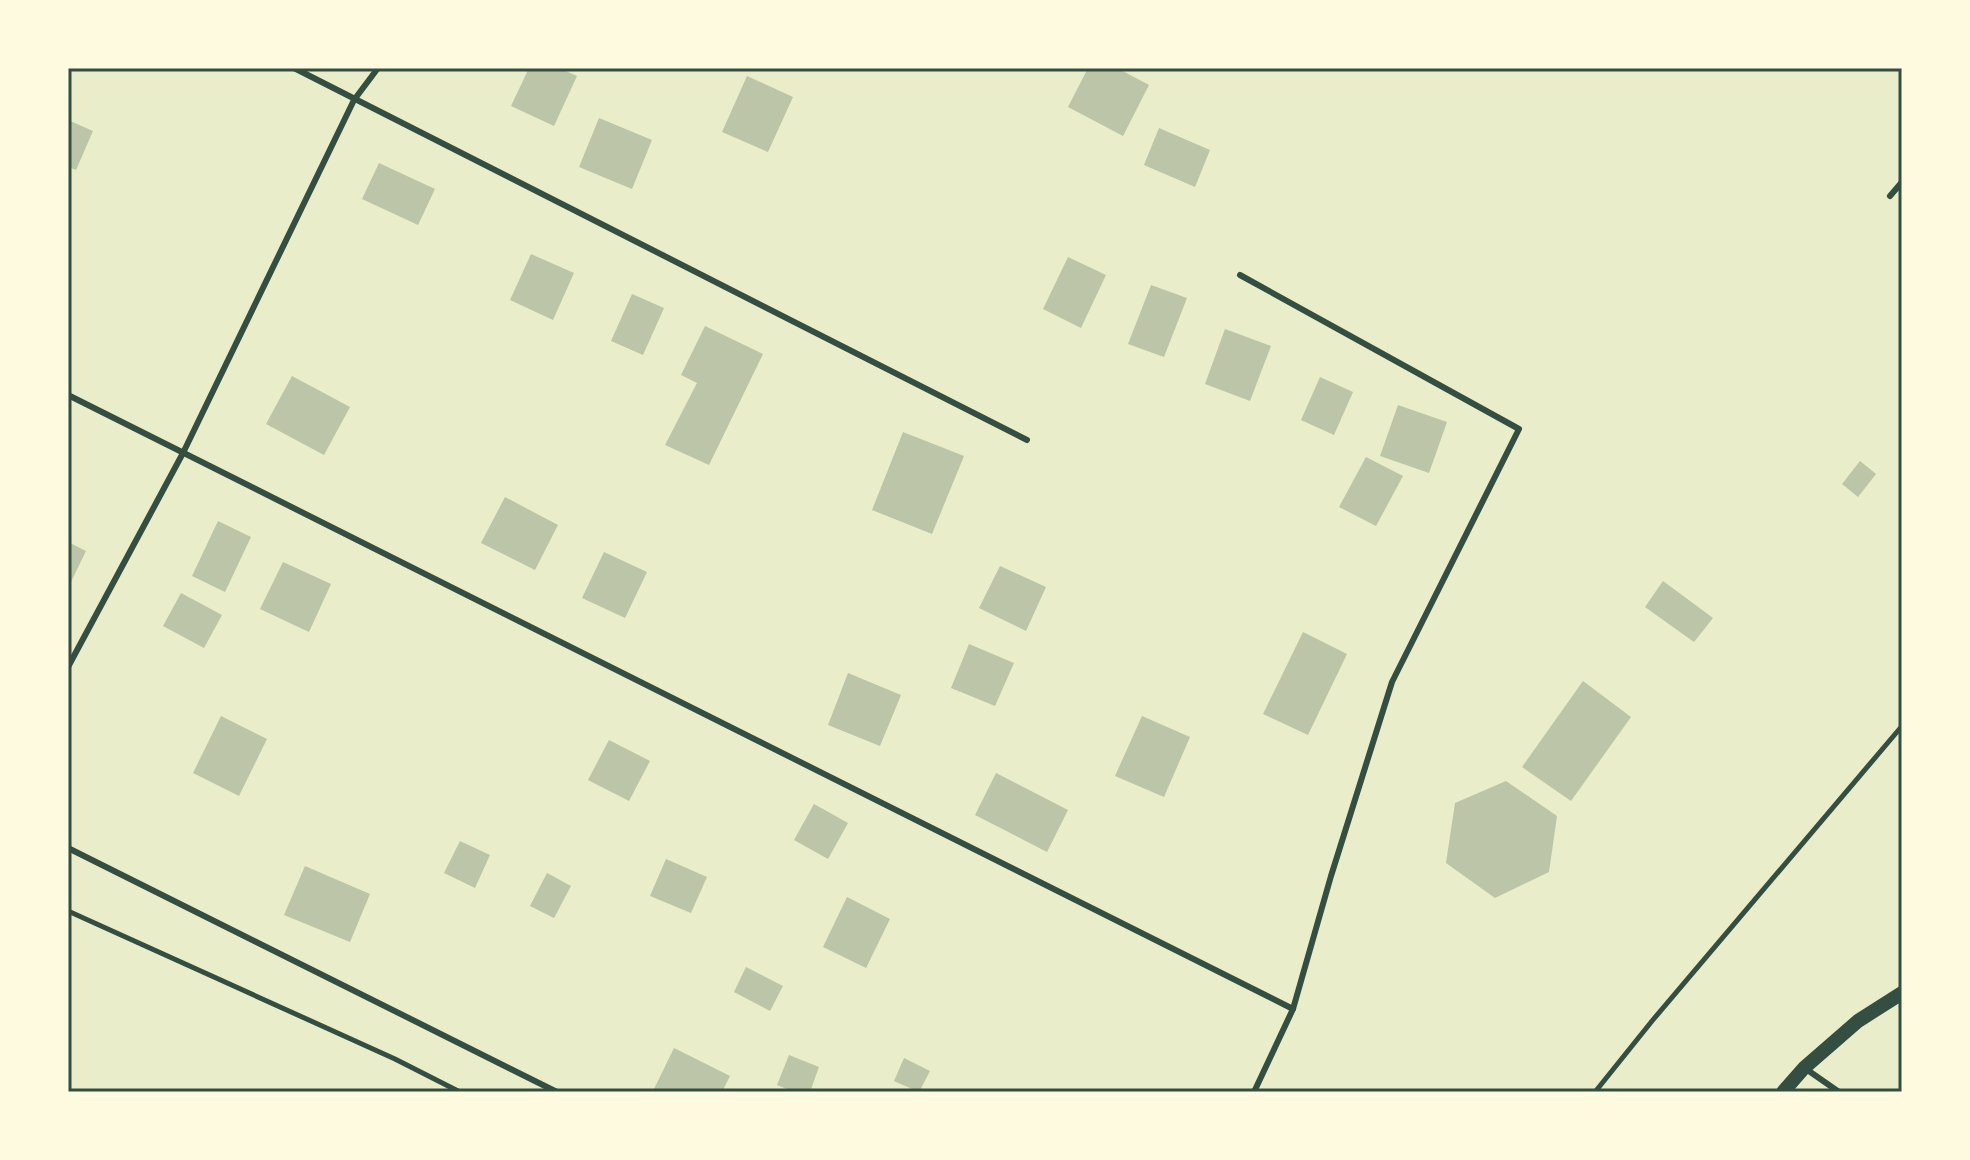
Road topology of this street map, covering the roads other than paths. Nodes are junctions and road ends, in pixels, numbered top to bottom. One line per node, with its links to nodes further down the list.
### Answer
1 (294, 68): 3 (lane)
2 (378, 68): 3 (lane)
3 (354, 100): 8 (lane); 9 (lane)
4 (1902, 182): 5 (lane)
5 (1890, 196)
6 (1240, 275): 13 (lane)
7 (68, 395): 9 (lane)
8 (1027, 440)
9 (183, 453): 10 (lane); 13 (lane)
10 (68, 667)
11 (68, 848): 15 (lane)
12 (1902, 993): 14 (street)
13 (1293, 1009): 16 (lane)
14 (1804, 1068): 17 (street); 18 (lane)
15 (557, 1092)
16 (1254, 1092)
17 (1783, 1092)
18 (1839, 1092)

